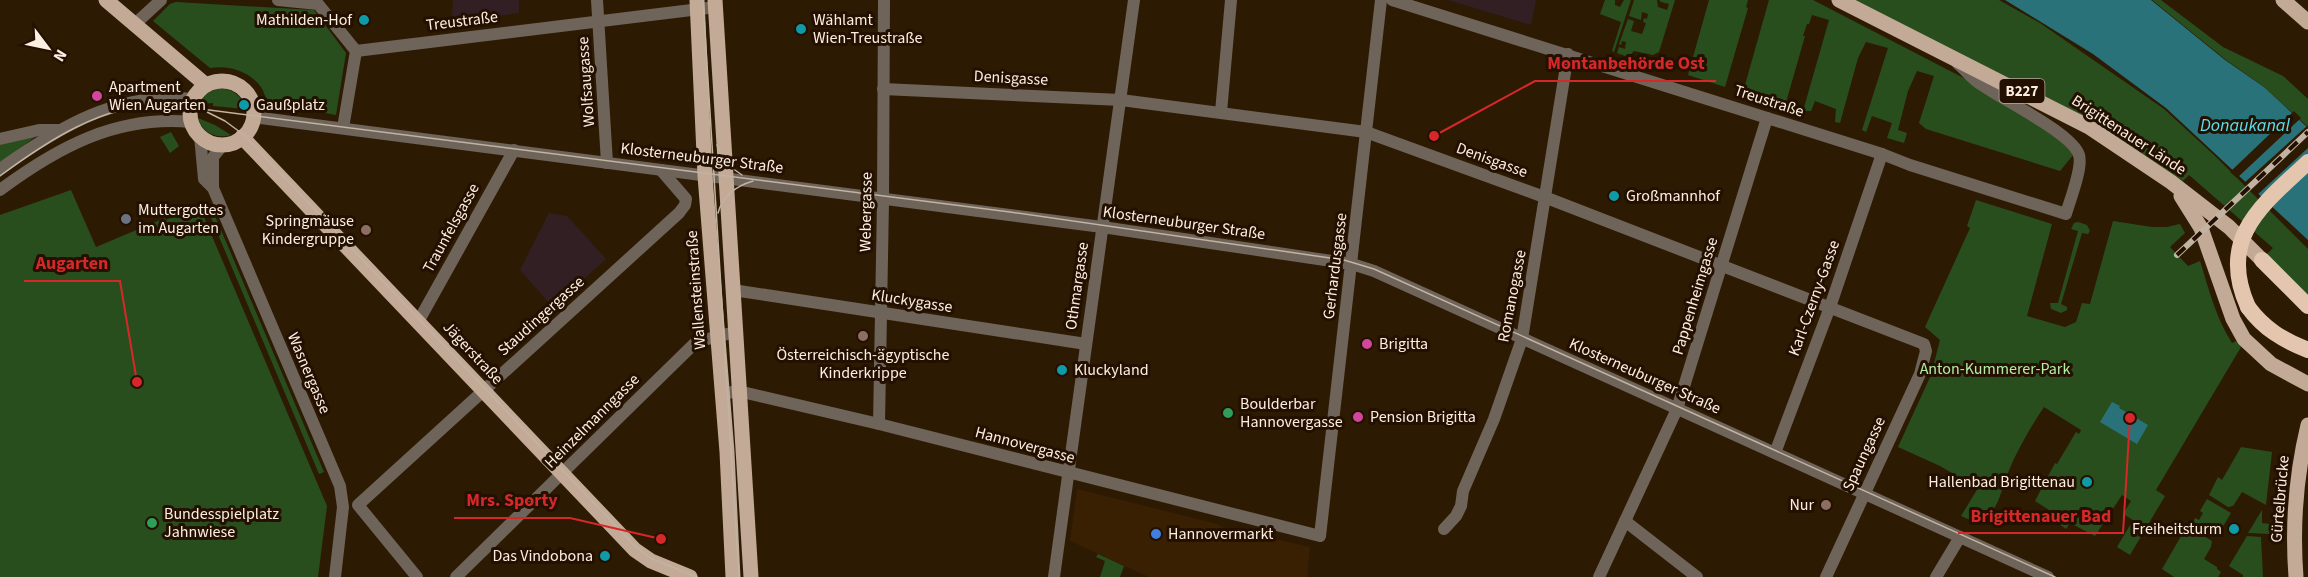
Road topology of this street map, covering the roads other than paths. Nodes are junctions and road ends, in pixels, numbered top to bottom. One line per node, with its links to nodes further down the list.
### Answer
1 (105, 0): 17 (main road)
2 (161, 0): 17 (street)
3 (278, 0): 12 (street)
4 (597, 0): 16 (street, Wolfsaugasse)
5 (884, 0): 22 (street, Webergasse)
6 (1134, 0): 24 (street, Othmargasse)
7 (1231, 0): 25 (street)
8 (1382, 0): 31 (street, Gerhardusgasse)
9 (1392, 0): 19 (street, Treustraße)
10 (1839, 0): 20 (main road, Brigittenauer Lände / B227)
11 (2283, 0): 15 (main road)
12 (310, 1): 18 (street)
13 (715, 4): 14 (street, Treustraße); 43 (main road)
14 (698, 5): 16 (street, Treustraße); 42 (main road, Wallensteinstraße)
15 (2304, 16)
16 (598, 20): 18 (street, Treustraße); 39 (street, Wolfsaugasse)
17 (135, 24): 21 (main road)
18 (356, 51): 29 (street)
19 (1568, 54): 27 (street, Treustraße); 48 (street, Romanogasse)
20 (1953, 59): 37 (street, Treustraße); 44 (main road, Brigittenauer Lände / B227)
21 (207, 85): 23 (main road); 26 (main road)
22 (883, 89): 24 (street, Denisgasse); 47 (street, Webergasse)
23 (193, 99): 28 (main road); 30 (street)
24 (1121, 100): 25 (street, Denisgasse); 49 (street, Othmargasse)
25 (1221, 112): 31 (street, Denisgasse)
26 (253, 117): 29 (street, Klosterneuburger Straße); 33 (main road)
27 (1767, 118): 37 (street, Treustraße); 52 (street, Pappenheimgasse)
28 (191, 122): 32 (main road); 46 (street)
29 (343, 128): 36 (street, Klosterneuburger Straße)
30 (59, 130): 34 (street); 40 (street)
31 (1366, 132): 48 (street, Denisgasse); 51 (street, Gerhardusgasse)
32 (200, 136): 35 (main road); 45 (street, Wasnergasse)
33 (242, 137): 35 (main road); 57 (main road, Jägerstraße)
34 (0, 139)
35 (223, 144): 45 (street, Wasnergasse)
36 (514, 150): 39 (street, Klosterneuburger Straße); 57 (street, Traunfelsgasse)
37 (1882, 154): 55 (street, Karl-Czerny-Gasse)
38 (2308, 162): 63 (highway, bridge)
39 (608, 163): 41 (street, Klosterneuburger Straße)
40 (0, 169)
41 (662, 170): 42 (street, Klosterneuburger Straße); 65 (street, Staudingergasse)
42 (705, 176): 43 (street, Klosterneuburger Straße); 59 (main road, Wallensteinstraße)
43 (726, 179): 47 (street, Klosterneuburger Straße); 53 (main road)
44 (2171, 182): 50 (main road, Brigittenauer Lände / B227); 64 (main road)
45 (213, 188): 79 (street, Wasnergasse)
46 (0, 190)
47 (883, 198): 49 (street, Klosterneuburger Straße); 56 (street, Webergasse)
48 (1547, 198): 52 (street, Denisgasse); 60 (street, Romanogasse)
49 (1102, 227): 51 (street, Klosterneuburger Straße); 61 (street, Othmargasse)
50 (2262, 261): 54 (highway, Brigittenauer Lände / B227)
51 (1352, 264): 60 (street, Klosterneuburger Straße); 77 (street, Gerhardusgasse)
52 (1721, 266): 55 (street, Denisgasse); 68 (street, Pappenheimgasse)
53 (733, 290): 56 (street, Kluckygasse); 58 (main road)
54 (2308, 306)
55 (1830, 307): 62 (street, Denisgasse); 71 (street, Karl-Czerny-Gasse)
56 (881, 313): 61 (street, Kluckygasse); 69 (street, Webergasse)
57 (418, 322): 65 (main road, Jägerstraße)
58 (735, 332): 59 (street, Heinzelmanngasse); 66 (main road)
59 (717, 336): 67 (main road, Wallensteinstraße); 72 (street, Heinzelmanngasse)
60 (1522, 339): 68 (street, Klosterneuburger Straße); 76 (street, Romanogasse)
61 (1086, 344): 73 (street, Othmargasse)
62 (1924, 344): 74 (street, Spaungasse)
63 (2308, 350)
64 (2308, 384)
65 (484, 391): 72 (main road, Jägerstraße); 80 (street, Staudingergasse)
66 (738, 391): 67 (street, Hannovergasse); 69 (street, Hannovergasse); 84 (main road)
67 (722, 394): 83 (main road, Wallensteinstraße)
68 (1677, 409): 71 (street, Klosterneuburger Straße); 75 (street, Pappenheimgasse)
69 (879, 424): 73 (street, Hannovergasse)
70 (2308, 425): 91 (main road, Gürtelbrücke)
71 (1775, 453): 74 (street, Klosterneuburger Straße)
72 (561, 473): 81 (street, Heinzelmanngasse); 82 (main road, Jägerstraße)
73 (1068, 474): 77 (street, Hannovergasse); 85 (street, Othmargasse)
74 (1864, 494): 78 (street, Klosterneuburger Straße); 88 (street, Spaungasse)
75 (1625, 521): 86 (street, Pappenheimgasse); 87 (street)
76 (1444, 529)
77 (1320, 536)
78 (1960, 537): 89 (street); 90 (street, Klosterneuburger Straße)
79 (335, 577)
80 (417, 577)
81 (456, 577)
82 (690, 577)
83 (733, 577)
84 (751, 577)
85 (1054, 577)
86 (1599, 577)
87 (1697, 577)
88 (1826, 577)
89 (1936, 577)
90 (2048, 577)
91 (2296, 577)

